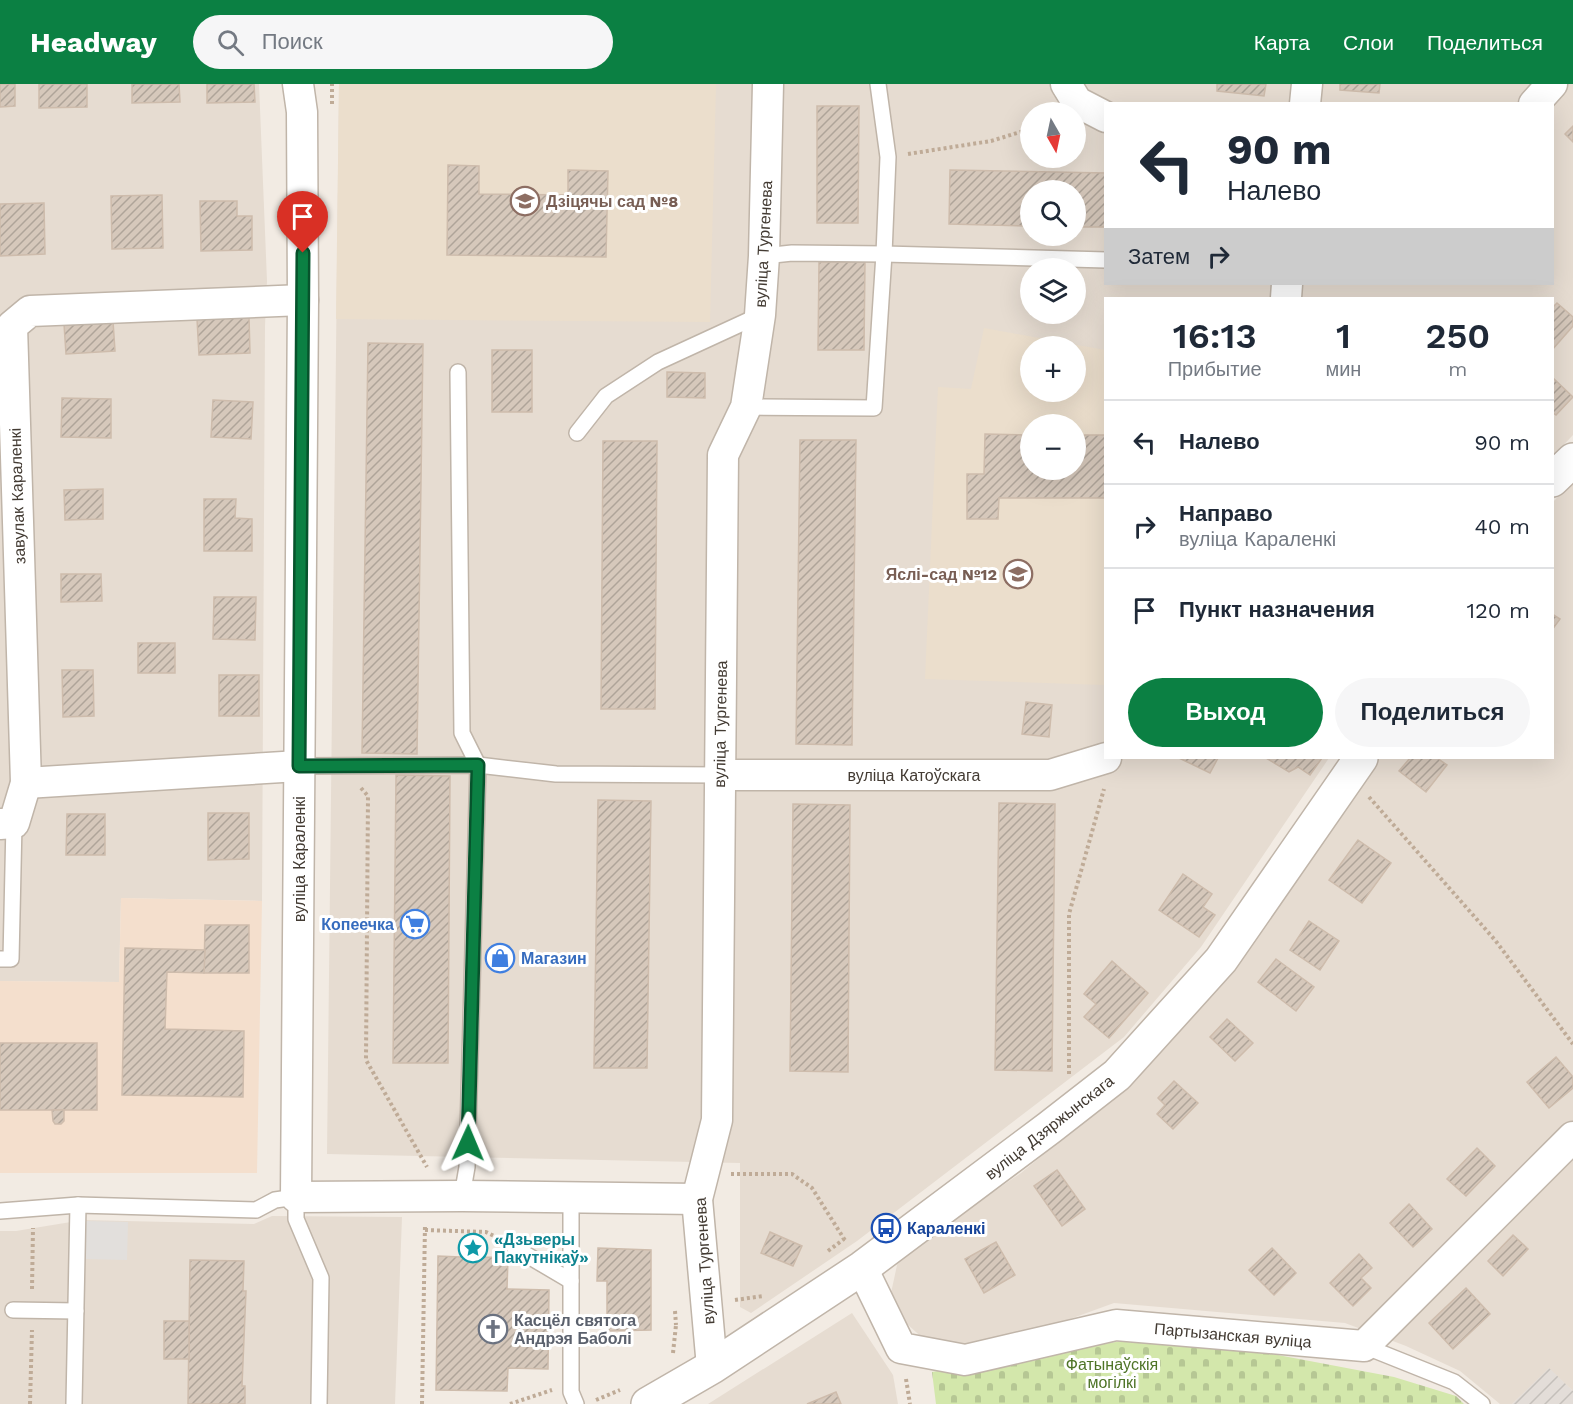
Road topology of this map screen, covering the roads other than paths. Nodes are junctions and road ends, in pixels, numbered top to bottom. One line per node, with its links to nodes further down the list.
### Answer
1 (298, 84): 13 (street, вуліца Караленкі)
2 (768, 84): 11 (street, вуліца Тургенева)
3 (878, 84): 10 (lane)
4 (1066, 84): 9 (street)
5 (1307, 84): 7 (street)
6 (1552, 84): 8 (street)
7 (1305, 102)
8 (1536, 102)
9 (1104, 116)
10 (885, 254): 11 (lane); 12 (lane); 16 (lane)
11 (764, 256): 14 (street, вуліца Тургенева)
12 (1104, 260)
13 (303, 300): 21 (street, вуліца Караленкі); 25 (street, завулак Караленкі)
14 (760, 315): 16 (street, вуліца Тургенева); 17 (lane)
15 (458, 372): 20 (lane)
16 (746, 407): 24 (street, вуліца Тургенева)
17 (578, 433)
18 (1573, 460): 19 (street)
19 (1554, 478)
20 (478, 765): 21 (lane); 24 (lane); 30 (lane)
21 (299, 766): 25 (street); 32 (street, вуліца Караленкі)
22 (1355, 766): 36 (street, вуліца Дзяржынскага)
23 (1106, 769): 24 (street, вуліца Катоўскага)
24 (719, 775): 29 (street, вуліца Тургенева)
25 (26, 783): 26 (street, завулак Караленкі)
26 (7, 824): 27 (lane)
27 (0, 959)
28 (1573, 1137): 40 (street)
29 (700, 1186): 31 (street); 41 (street, вуліца Тургенева)
30 (462, 1196): 31 (street); 32 (street)
31 (572, 1196): 37 (lane)
32 (296, 1197): 33 (lane); 43 (lane)
33 (78, 1205): 34 (lane); 39 (lane)
34 (0, 1211)
35 (515, 1248): 37 (lane)
36 (862, 1268): 40 (street, Партызанская вуліца); 41 (street, вуліца Дзяржынскага)
37 (571, 1281): 44 (lane)
38 (13, 1310): 39 (lane)
39 (76, 1311): 42 (lane)
40 (1364, 1346): 46 (lane)
41 (712, 1367): 45 (street, вуліца Дзяржынскага)
42 (75, 1404)
43 (319, 1404)
44 (576, 1404)
45 (648, 1404)
46 (1482, 1404)

